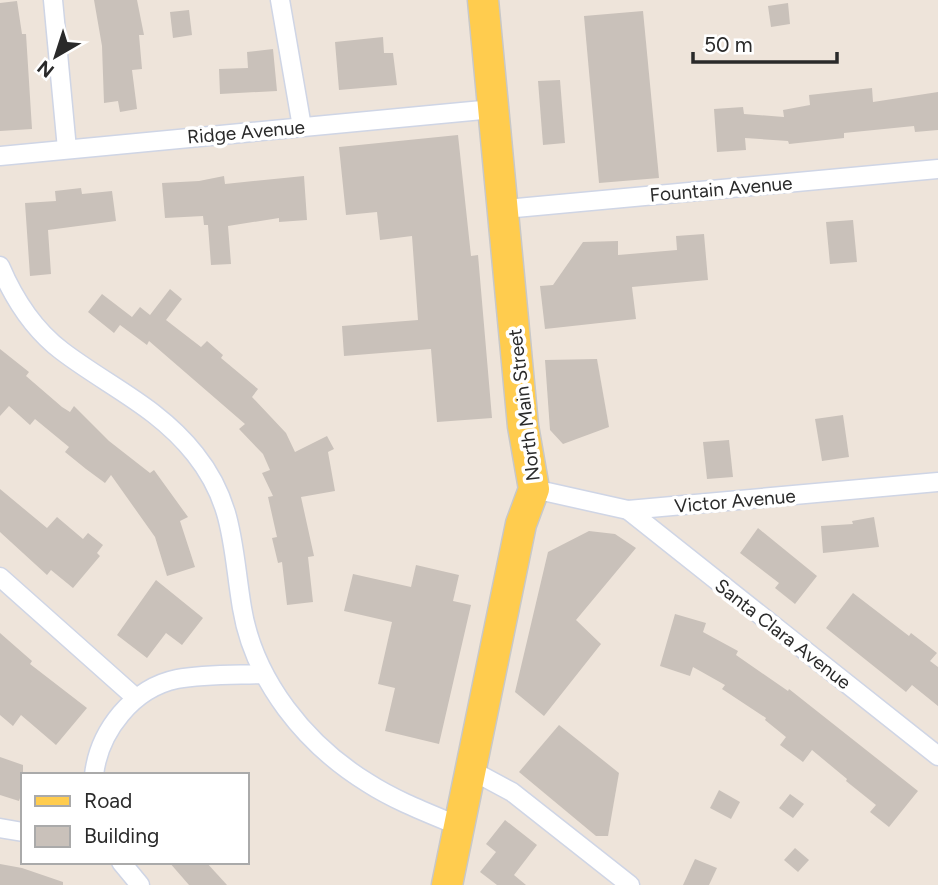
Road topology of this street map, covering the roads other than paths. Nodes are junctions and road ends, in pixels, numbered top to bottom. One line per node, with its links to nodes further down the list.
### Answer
1 (54, 0): 6 (street)
2 (280, 0): 5 (street)
3 (483, 0): 4 (main road, North Main Street)
4 (493, 109): 5 (street, Ridge Avenue); 9 (main road, North Main Street)
5 (302, 127): 6 (street, Ridge Avenue)
6 (67, 149): 7 (street, Ridge Avenue)
7 (0, 156)
8 (938, 169): 9 (street, Fountain Avenue)
9 (505, 209): 12 (main road, North Main Street)
10 (0, 267): 15 (street)
11 (938, 482): 13 (street, Victor Avenue)
12 (534, 489): 13 (street, Victor Avenue); 18 (main road, North Main Street)
13 (628, 510): 17 (street, Santa Clara Avenue)
14 (0, 578): 16 (street)
15 (263, 674): 16 (street); 20 (street)
16 (136, 698): 19 (street)
17 (938, 756)
18 (471, 770): 20 (main road, North Main Street); 26 (street)
19 (94, 773)
20 (458, 826): 25 (main road, North Main Street)
21 (0, 828): 22 (street)
22 (21, 832)
23 (123, 864): 24 (street)
24 (140, 885)
25 (447, 885)
26 (630, 885)

